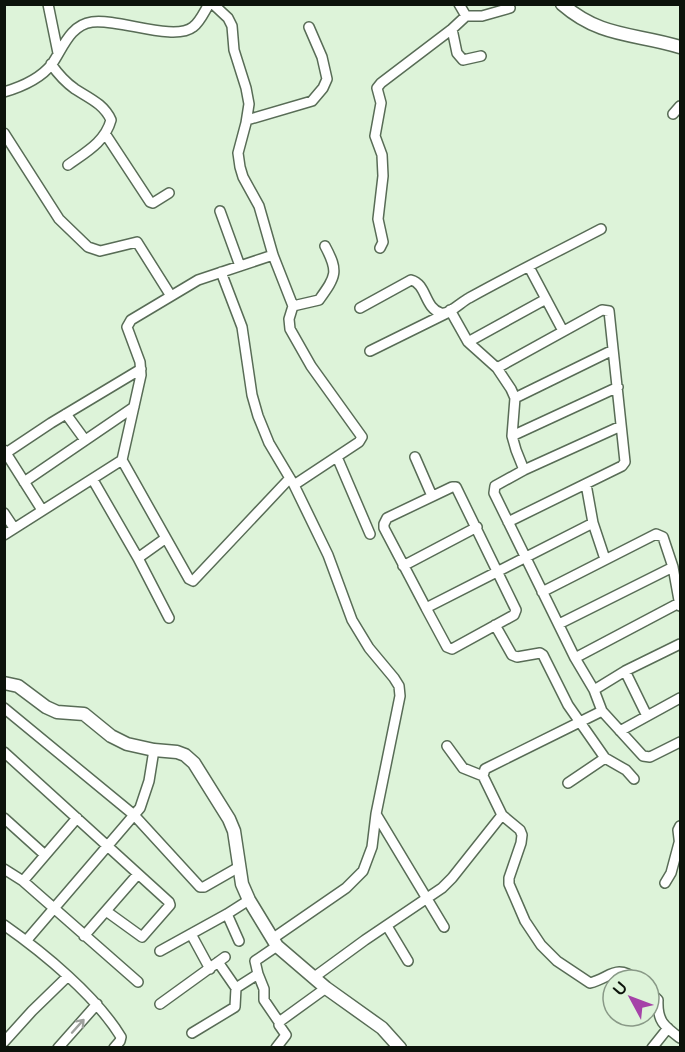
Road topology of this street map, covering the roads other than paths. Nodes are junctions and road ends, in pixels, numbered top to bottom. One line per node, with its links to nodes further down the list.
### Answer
1 (48, 4): 10 (street)
2 (211, 4): 10 (street); 16 (street)
3 (459, 4): 6 (street)
4 (562, 4): 9 (street)
5 (510, 8): 6 (street)
6 (466, 16): 8 (street)
7 (309, 27): 16 (street)
8 (452, 29): 11 (street); 24 (street)
9 (681, 47)
10 (58, 53): 12 (street)
11 (481, 56)
12 (51, 64): 13 (street); 18 (street)
13 (4, 92)
14 (681, 106): 15 (street)
15 (673, 114)
16 (247, 120): 25 (street)
17 (4, 133): 29 (street)
18 (106, 135): 19 (street); 20 (street)
19 (68, 165)
20 (169, 193)
21 (220, 211): 26 (street)
22 (601, 229): 27 (street)
23 (325, 246): 31 (street)
24 (380, 248)
25 (273, 255): 26 (street); 31 (street)
26 (240, 266): 28 (street)
27 (529, 267): 30 (street); 33 (street)
28 (221, 272): 29 (street); 54 (street)
29 (171, 296): 39 (street)
30 (546, 299): 34 (street); 35 (street)
31 (293, 306): 48 (street)
32 (360, 308): 33 (street)
33 (448, 312): 35 (street); 37 (street)
34 (563, 331): 36 (street); 38 (street)
35 (468, 342): 38 (street)
36 (613, 350): 40 (street); 41 (street)
37 (370, 351)
38 (497, 368): 41 (street)
39 (141, 369): 42 (street); 43 (street)
40 (618, 387): 44 (street); 45 (street)
41 (514, 398): 45 (street)
42 (134, 407): 46 (street); 50 (street)
43 (66, 414): 46 (street); 47 (street)
44 (621, 426): 51 (street); 55 (street)
45 (512, 436): 51 (street)
46 (85, 440): 53 (street)
47 (5, 452): 53 (street)
48 (337, 457): 54 (street); 63 (street)
49 (415, 457): 56 (street)
50 (122, 460): 52 (street); 65 (street)
51 (524, 470): 59 (street)
52 (93, 480): 57 (street); 66 (street)
53 (24, 482): 57 (street)
54 (292, 482): 65 (street); 97 (street)
55 (586, 484): 59 (street); 60 (street)
56 (432, 496): 61 (street); 69 (street)
57 (42, 510): 62 (street)
58 (4, 513): 62 (street)
59 (508, 522): 68 (street)
60 (593, 523): 67 (street); 68 (street)
61 (477, 527): 69 (street); 71 (street)
62 (14, 528): 64 (street)
63 (369, 534)
64 (4, 535)
65 (166, 538): 66 (street)
66 (138, 558): 75 (street)
67 (605, 559): 70 (street); 72 (street)
68 (517, 562): 71 (street); 72 (street)
69 (403, 566): 74 (street)
70 (673, 567): 73 (street); 76 (street)
71 (498, 570): 74 (street); 77 (street)
72 (542, 592): 76 (street)
73 (680, 605): 79 (street)
74 (426, 608): 77 (street)
75 (169, 618)
76 (559, 624): 79 (street)
77 (495, 625): 86 (street)
78 (681, 644): 80 (street)
79 (575, 658): 82 (street)
80 (625, 671): 82 (street); 85 (street)
81 (4, 683): 90 (street)
82 (594, 690): 86 (street)
83 (681, 698): 85 (street)
84 (4, 708): 98 (street)
85 (647, 716): 87 (street)
86 (590, 717): 87 (street); 93 (street); 94 (street)
87 (620, 731): 88 (street)
88 (678, 743): 91 (street)
89 (447, 746): 94 (street)
90 (154, 750): 98 (street); 106 (street)
91 (681, 755)
92 (6, 756): 101 (street)
93 (604, 758): 95 (street); 96 (street)
94 (483, 776): 99 (street)
95 (634, 779)
96 (568, 783)
97 (376, 814): 113 (street); 125 (street)
98 (134, 815): 104 (street); 106 (street)
99 (502, 815): 113 (street); 132 (street)
100 (4, 818): 105 (street)
101 (77, 818): 104 (street); 105 (street)
102 (681, 826): 103 (street)
103 (680, 845): 109 (street)
104 (108, 846): 110 (street); 115 (street)
105 (45, 855): 111 (street)
106 (239, 867): 114 (street)
107 (4, 869): 111 (street)
108 (681, 869): 109 (street)
109 (670, 873): 112 (street)
110 (138, 874): 116 (street); 116 (street)
111 (23, 881): 115 (street)
112 (665, 883)
113 (427, 899): 119 (street); 120 (street)
114 (249, 900): 117 (street); 125 (street)
115 (53, 908): 122 (street); 123 (street)
116 (106, 911): 122 (street)
117 (227, 914): 121 (street); 124 (street)
118 (4, 925): 123 (street)
119 (387, 926): 127 (street); 131 (street)
120 (444, 927)
121 (191, 934): 126 (street); 128 (street)
122 (84, 936): 133 (street)
123 (27, 941): 130 (street)
124 (239, 941)
125 (274, 942): 129 (street); 131 (street)
126 (160, 951)
127 (408, 961)
128 (210, 969): 134 (street); 137 (street)
129 (258, 974): 134 (street); 139 (street)
130 (67, 977): 136 (street); 143 (street)
131 (313, 978): 135 (street)
132 (601, 978)
133 (138, 982)
134 (236, 988): 141 (street)
135 (326, 988): 139 (street); 147 (street)
136 (97, 1004): 144 (street, one-way to 136); 145 (street)
137 (160, 1004)
138 (661, 1021): 140 (street)
139 (279, 1022): 146 (street)
140 (668, 1028): 142 (street); 148 (street)
141 (192, 1033)
142 (681, 1038)
143 (4, 1042)
144 (58, 1047)
145 (114, 1047)
146 (276, 1047)
147 (400, 1047)
148 (652, 1047)

